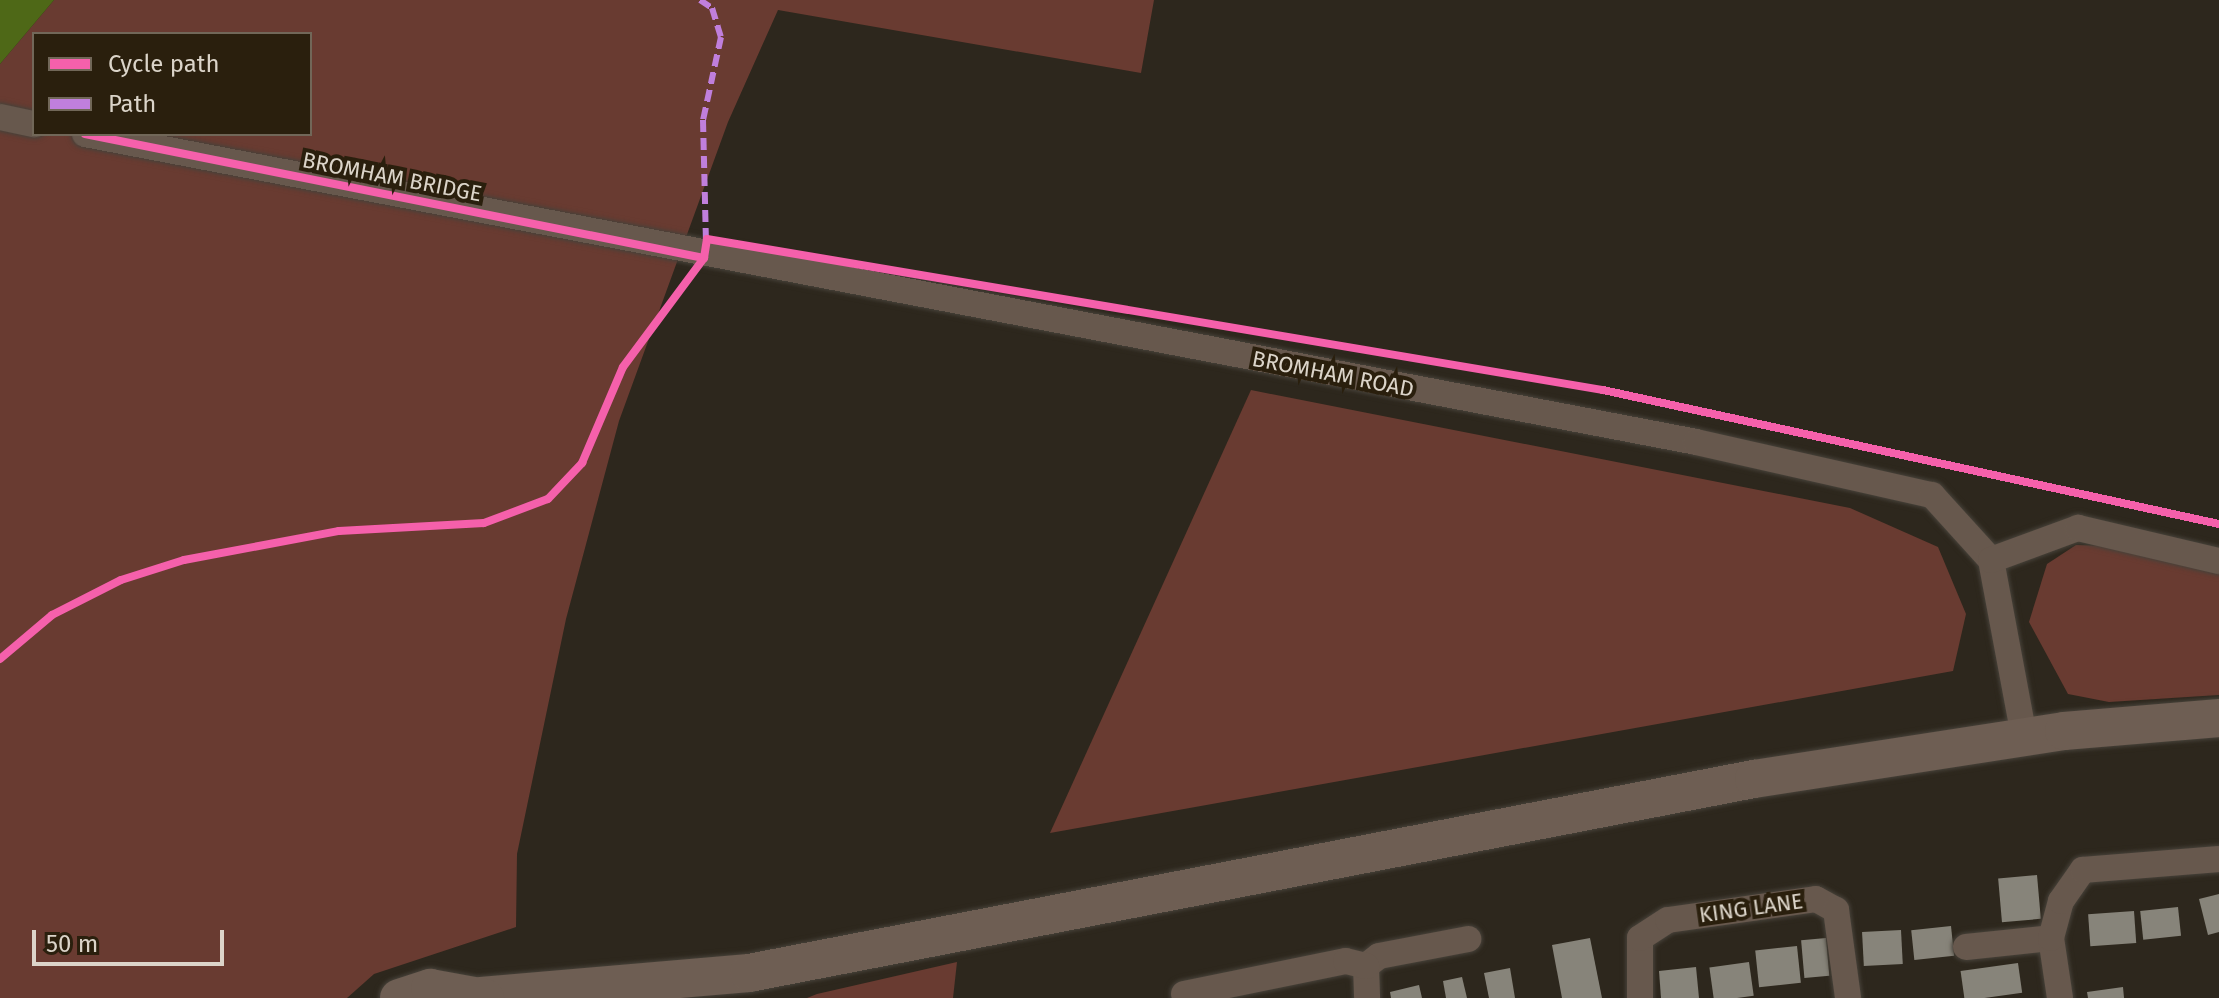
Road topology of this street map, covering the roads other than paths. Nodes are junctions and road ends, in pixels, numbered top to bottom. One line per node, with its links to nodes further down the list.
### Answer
1 (0, 117): 2 (street)
2 (32, 124)
3 (95, 136): 4 (street, BROMHAM BRIDGE)
4 (645, 246): 5 (street, BROMHAM ROAD)
5 (1991, 560): 6 (street); 8 (street)
6 (2219, 561)
7 (2219, 718): 8 (highway)
8 (2024, 736): 14 (highway)
9 (2219, 859): 10 (street)
10 (2051, 938): 12 (street); 22 (street)
11 (1468, 939): 13 (street)
12 (1966, 947)
13 (1366, 966): 15 (street); 19 (street)
14 (749, 973): 16 (highway); 18 (highway)
15 (1184, 994)
16 (483, 997): 17 (highway)
17 (399, 998)
18 (704, 998)
19 (1367, 998)
20 (1640, 998): 21 (street, KING LANE)
21 (1848, 998)
22 (2060, 998)

